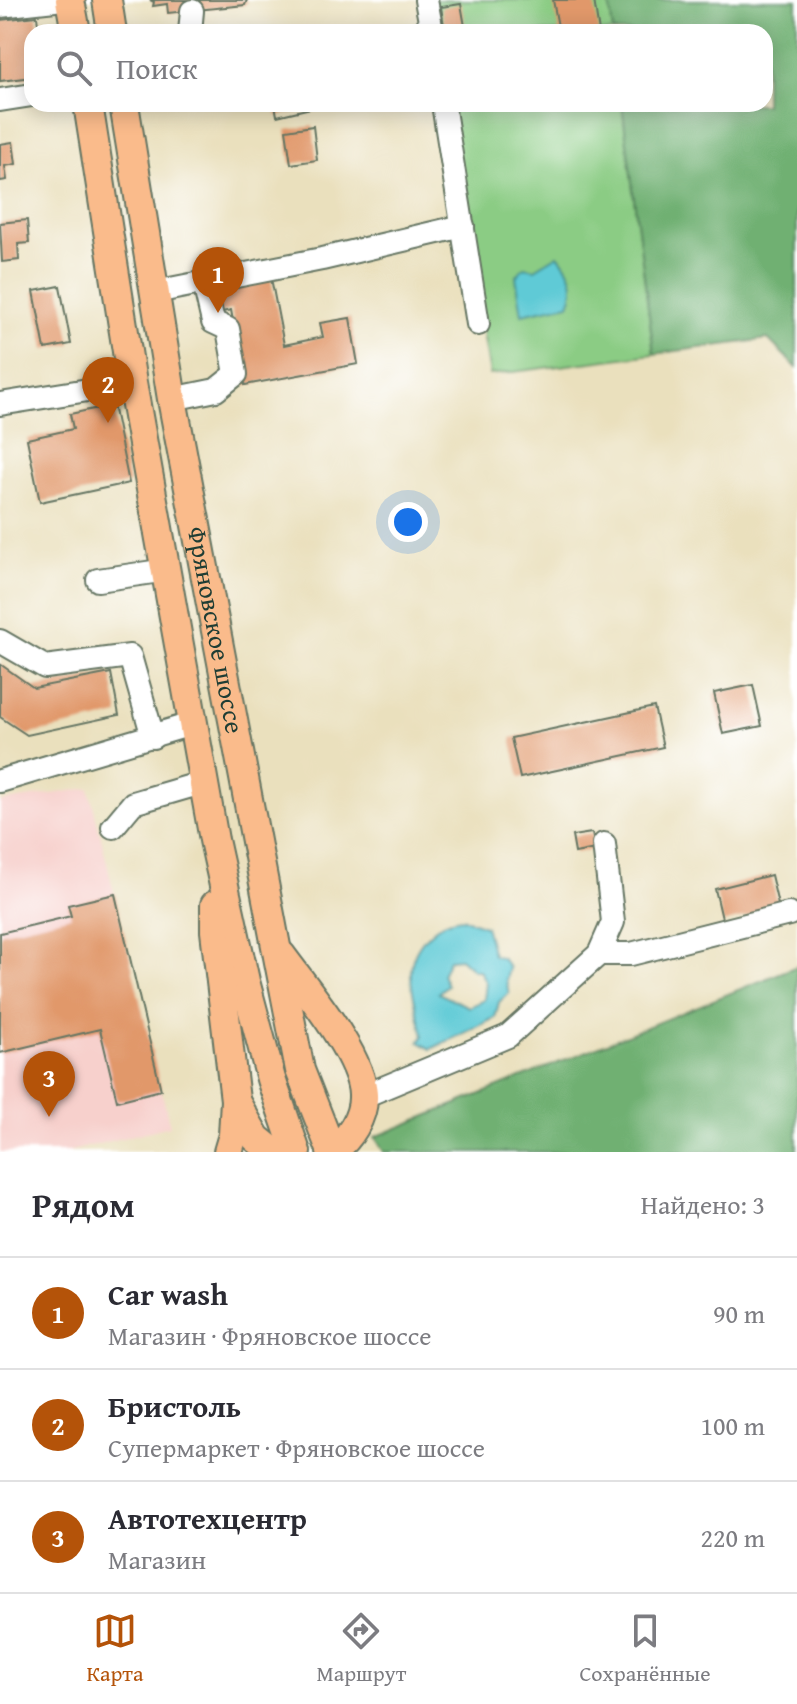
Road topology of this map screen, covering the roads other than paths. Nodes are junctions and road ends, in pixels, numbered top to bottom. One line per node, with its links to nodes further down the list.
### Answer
1 (55, 0): 5 (street)
2 (70, 0): 6 (main road)
3 (107, 0): 7 (main road)
4 (426, 0): 8 (street)
5 (0, 6)
6 (74, 24)
7 (111, 24)
8 (430, 24)
9 (24, 96): 10 (street)
10 (0, 100)
11 (89, 112): 18 (main road, Фряновское шоссе)
12 (125, 112): 16 (main road, Фряновское шоссе)
13 (444, 112): 14 (street)
14 (463, 226): 15 (street); 17 (street)
15 (204, 283): 16 (street); 19 (street)
16 (155, 292): 19 (main road, Фряновское шоссе)
17 (478, 324)
18 (132, 383): 20 (street); 21 (main road, Фряновское шоссе)
19 (172, 399): 32 (main road, Фряновское шоссе)
20 (0, 404)
21 (167, 570): 22 (street); 24 (main road, Фряновское шоссе)
22 (98, 580)
23 (0, 641): 25 (street)
24 (195, 723): 25 (street); 27 (main road, Фряновское шоссе)
25 (153, 737): 26 (street)
26 (3, 776)
27 (205, 782): 28 (street); 29 (main road, Фряновское шоссе)
28 (113, 827)
29 (214, 840): 35 (main road); 38 (main road, Фряновское шоссе)
30 (604, 844): 33 (street)
31 (789, 914): 33 (street)
32 (276, 948): 34 (main road); 39 (main road, Фряновское шоссе)
33 (599, 954): 34 (street)
34 (364, 1096): 39 (main road)
35 (235, 1100): 36 (main road); 37 (main road)
36 (228, 1152)
37 (273, 1152)
38 (296, 1152)
39 (331, 1152)

